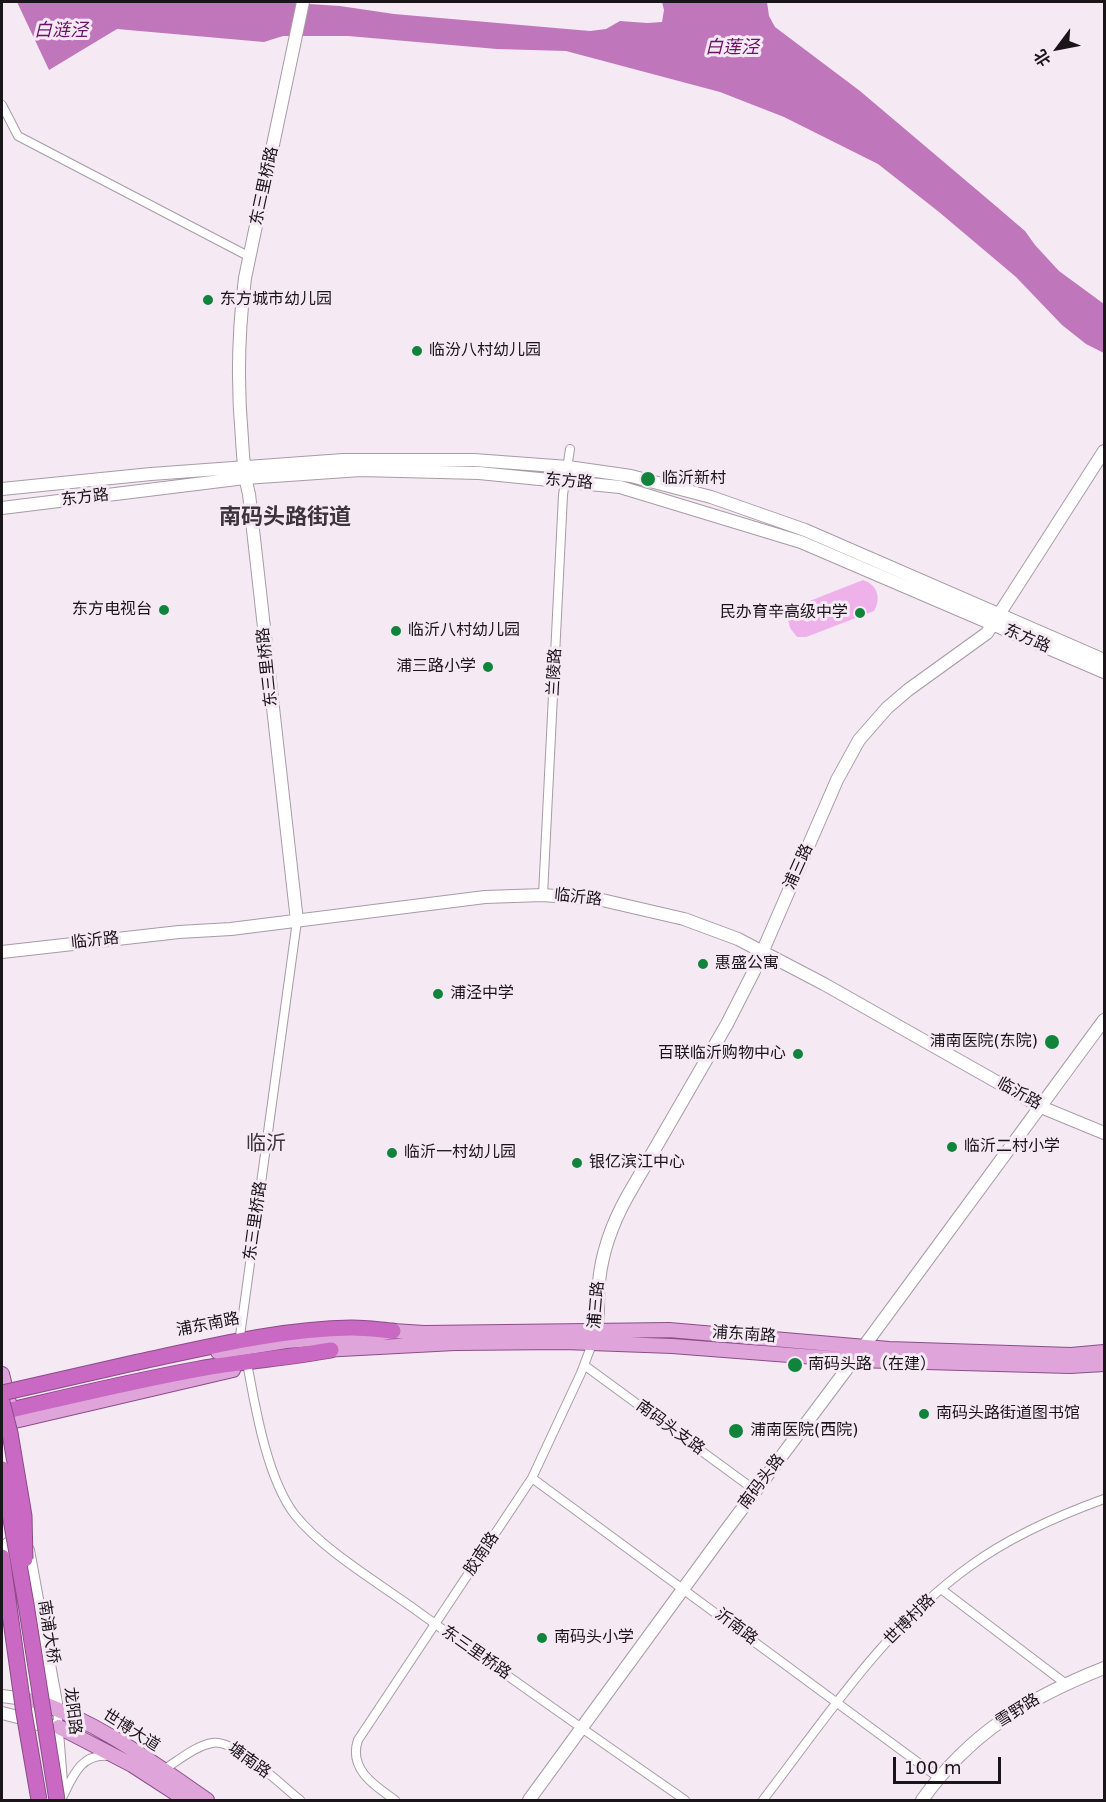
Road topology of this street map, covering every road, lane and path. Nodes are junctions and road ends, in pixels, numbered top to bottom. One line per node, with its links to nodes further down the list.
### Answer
1 (303, 2): 3 (street, 东三里桥路)
2 (2, 105): 3 (street)
3 (250, 257): 7 (street, 东三里桥路)
4 (570, 449): 6 (street, 兰陵路)
5 (1104, 451): 11 (street, 浦三路)
6 (568, 467): 7 (street, 东方路); 9 (street, 兰陵路); 11 (street, 东方路)
7 (244, 473): 8 (street, 东方路); 9 (street, 东方路); 10 (street, 东方路); 15 (street, 东三里桥路)
8 (2, 489)
9 (564, 489): 11 (street, 东方路); 14 (street, 兰陵路)
10 (2, 508)
11 (995, 620): 12 (street, 东方路); 13 (street, 东方路); 16 (street, 浦三路)
12 (1104, 660)
13 (1104, 672)
14 (543, 895): 15 (street, 临沂路); 16 (street, 临沂路)
15 (297, 921): 17 (street, 临沂路); 23 (street, 东三里桥路)
16 (762, 951): 19 (street, 临沂路); 24 (street, 浦三路)
17 (2, 952)
18 (1104, 1020): 19 (street, 南码头路)
19 (1041, 1107): 20 (street, 临沂路); 25 (street, 南码头路)
20 (1104, 1133)
21 (393, 1331): 22 (main road, 浦东南路); 33 (main road, 浦东南路); 33 (highway, bridge)
22 (424, 1333): 23 (main road, 浦东南路); 24 (main road, 浦东南路)
23 (240, 1336): 33 (main road, 浦东南路)
24 (594, 1337): 25 (main road, 浦东南路); 26 (main road, 浦东南路); 29 (main road, 浦东南路); 31 (street, 胶南路)
25 (864, 1346): 28 (main road, 浦东南路); 29 (street, 南码头路)
26 (380, 1347): 27 (main road, 浦东南路); 32 (main road, 浦东南路)
27 (331, 1350): 33 (main road, 浦东南路); 33 (highway)
28 (1104, 1352)
29 (854, 1360): 30 (main road, 浦东南路); 38 (street, 南码头路)
30 (1104, 1364)
31 (584, 1365): 36 (street, 胶南路); 38 (street, 南码头支路)
32 (248, 1368): 34 (main road, 浦东南路); 45 (street, 东三里桥路)
33 (3, 1396): 44 (highway, bridge)
34 (2, 1424)
35 (2, 1469): 44 (highway, 南浦大桥, bridge)
36 (532, 1478): 42 (street, 沂南路); 45 (street, 胶南路)
37 (2, 1488): 51 (street, 龙阳路)
38 (756, 1491): 42 (street, 南码头路)
39 (2, 1498): 49 (street)
40 (1104, 1499): 43 (street, 世博村路)
41 (2, 1557): 60 (highway, bridge)
42 (684, 1589): 50 (street, 沂南路); 55 (street, 南码头路)
43 (941, 1589): 47 (street); 50 (street, 世博村路)
44 (26, 1604): 59 (highway, 南浦大桥, bridge)
45 (435, 1624): 55 (street, 东三里桥路); 64 (street, 胶南路)
46 (1104, 1668): 47 (street, 雪野路)
47 (1066, 1684): 58 (street, 雪野路)
48 (2, 1696): 49 (street)
49 (32, 1700): 51 (main road, 世博大道); 53 (street)
50 (838, 1703): 58 (street, 沂南路); 67 (street, 世博村路)
51 (57, 1708): 54 (street, 龙阳路); 57 (main road, 世博大道)
52 (2, 1713): 53 (street)
53 (37, 1723): 54 (street); 59 (street)
54 (59, 1727): 56 (main road, 世博大道); 59 (street, 龙阳路)
55 (582, 1728): 65 (street, 南码头路); 66 (street, 东三里桥路)
56 (132, 1765): 59 (street); 61 (main road, 世博大道)
57 (163, 1770): 62 (main road, 世博大道); 63 (street, 塘南路)
58 (939, 1778): 68 (street, 雪野路)
59 (59, 1799)
60 (39, 1800)
61 (186, 1800)
62 (207, 1800)
63 (300, 1800)
64 (395, 1800)
65 (529, 1800)
66 (685, 1800)
67 (763, 1800)
68 (922, 1800)

